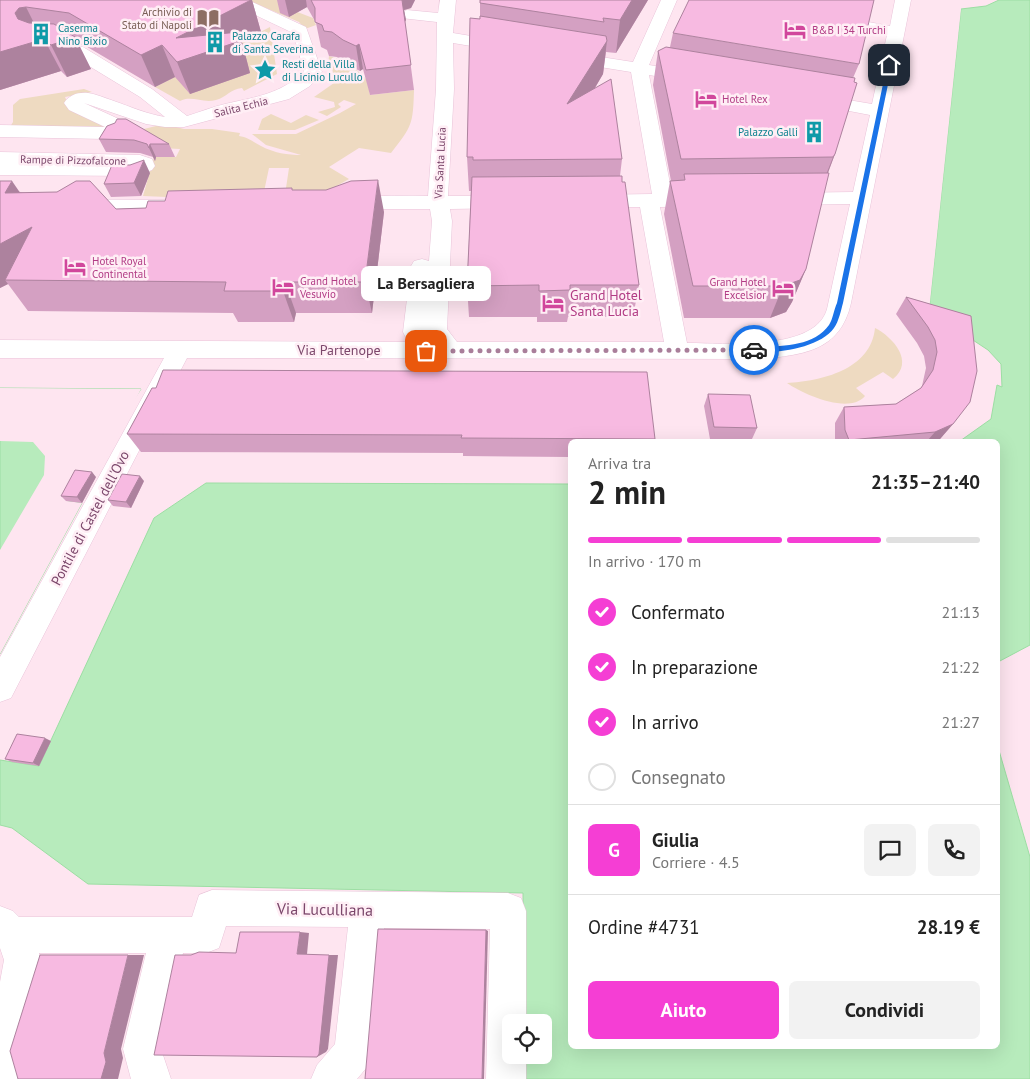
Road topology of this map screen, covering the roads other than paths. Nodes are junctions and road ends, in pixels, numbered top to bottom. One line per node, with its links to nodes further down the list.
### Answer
1 (235, 0): 17 (street, Salita Echia)
2 (448, 0): 7 (street, Via Santa Lucia)
3 (669, 0): 13 (street)
4 (903, 0): 8 (street)
5 (408, 15): 7 (street)
6 (810, 17): 8 (street)
7 (445, 18): 9 (street, Via Santa Lucia)
8 (896, 32): 16 (street)
9 (446, 37): 11 (street); 31 (street, Via Santa Lucia)
10 (42, 46): 17 (street)
11 (527, 50)
12 (556, 55): 13 (street)
13 (639, 68): 14 (street); 27 (street)
14 (705, 80)
15 (792, 95): 16 (street)
16 (880, 111): 25 (street)
17 (185, 123): 18 (street, Salita Echia)
18 (0, 131)
19 (0, 140): 20 (street, Rampe di Pizzofalcone)
20 (0, 150)
21 (0, 158): 22 (street, Rampe di Pizzofalcone)
22 (0, 169)
23 (0, 179): 24 (street, Rampe di Pizzofalcone)
24 (0, 190)
25 (862, 198): 26 (street); 39 (street, Via Partenope)
26 (769, 199)
27 (656, 200): 28 (street); 29 (street); 39 (street)
28 (720, 200)
29 (571, 201)
30 (531, 202): 31 (street)
31 (438, 203): 34 (street); 37 (street); 38 (street, Via Santa Lucia)
32 (0, 205): 33 (street)
33 (200, 206)
34 (325, 208)
35 (0, 349): 36 (street, Via Partenope)
36 (180, 350): 37 (street, Via Partenope); 40 (street, Pontile di Castel dell'Ovo)
37 (426, 351): 38 (street, Via Partenope)
38 (452, 351): 39 (street, Via Partenope)
39 (677, 351)
40 (0, 687)
41 (368, 909): 43 (street, Via Luculliana); 45 (street); 47 (street, Via Luculliana)
42 (7, 929): 43 (street, Via Luculliana); 46 (street)
43 (169, 934): 44 (street)
44 (146, 1064)
45 (343, 1066)
46 (9, 1079)
47 (506, 1079)

